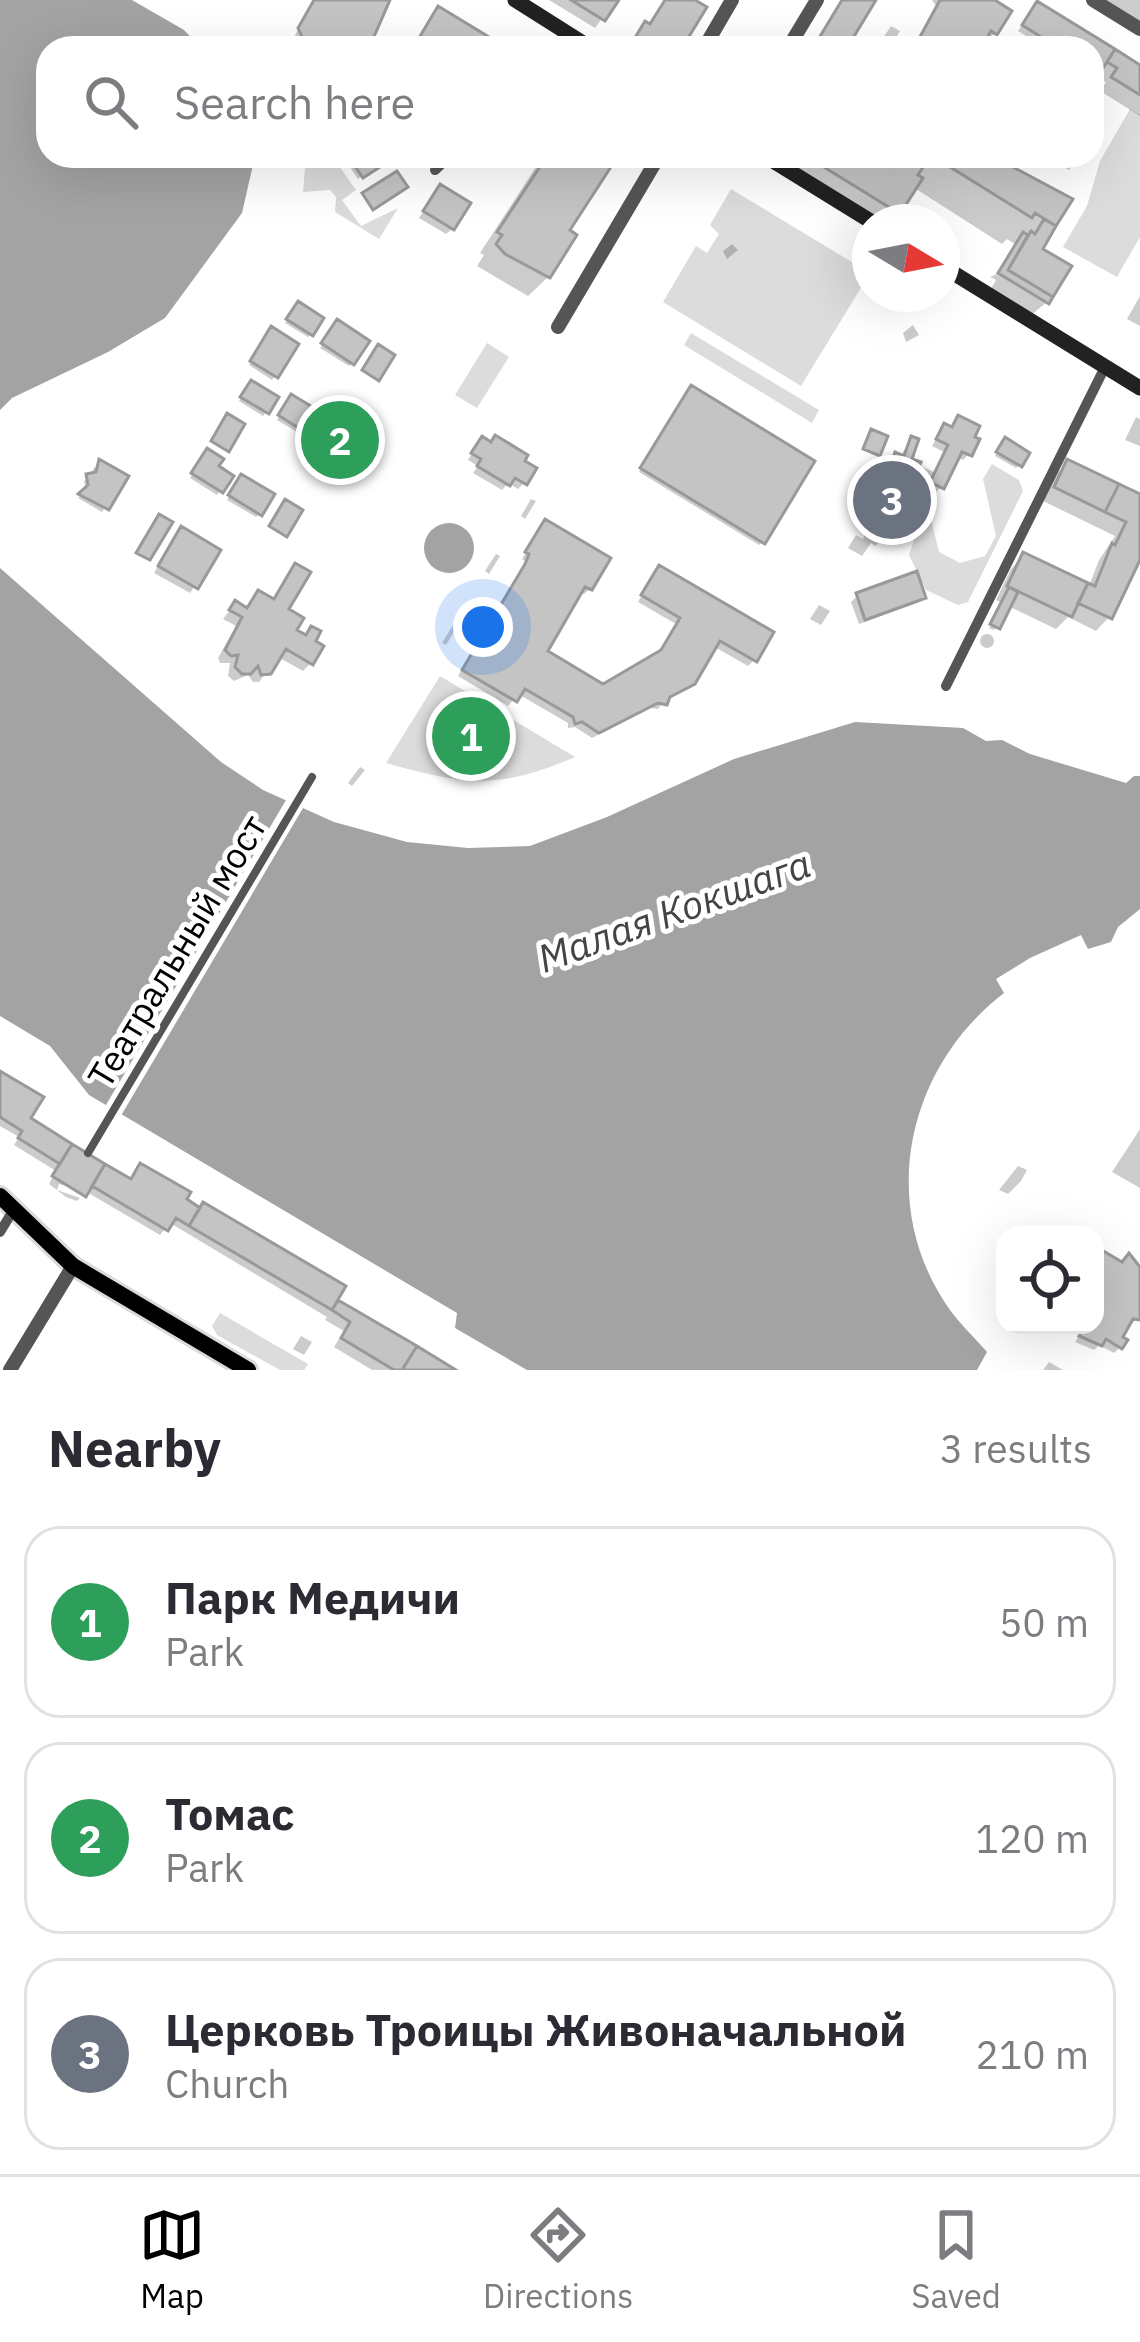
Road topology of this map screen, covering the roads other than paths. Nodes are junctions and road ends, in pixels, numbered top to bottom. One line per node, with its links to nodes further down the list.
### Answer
1 (515, 0): 6 (main road)
2 (732, 0): 7 (street)
3 (817, 0): 8 (street)
4 (1093, 0): 5 (street)
5 (1140, 29)
6 (560, 36)
7 (711, 36)
8 (795, 36)
9 (652, 168): 13 (street)
10 (784, 168): 11 (main road)
11 (852, 210)
12 (960, 277): 14 (main road)
13 (558, 327)
14 (1106, 367): 15 (main road); 16 (street)
15 (1140, 388)
16 (946, 686)
17 (312, 777): 18 (street, Театральный мост)
18 (88, 1154)
19 (7, 1203): 20 (street); 21 (main road)
20 (0, 1232)
21 (73, 1266): 22 (street); 23 (main road)
22 (10, 1370)
23 (248, 1370)

